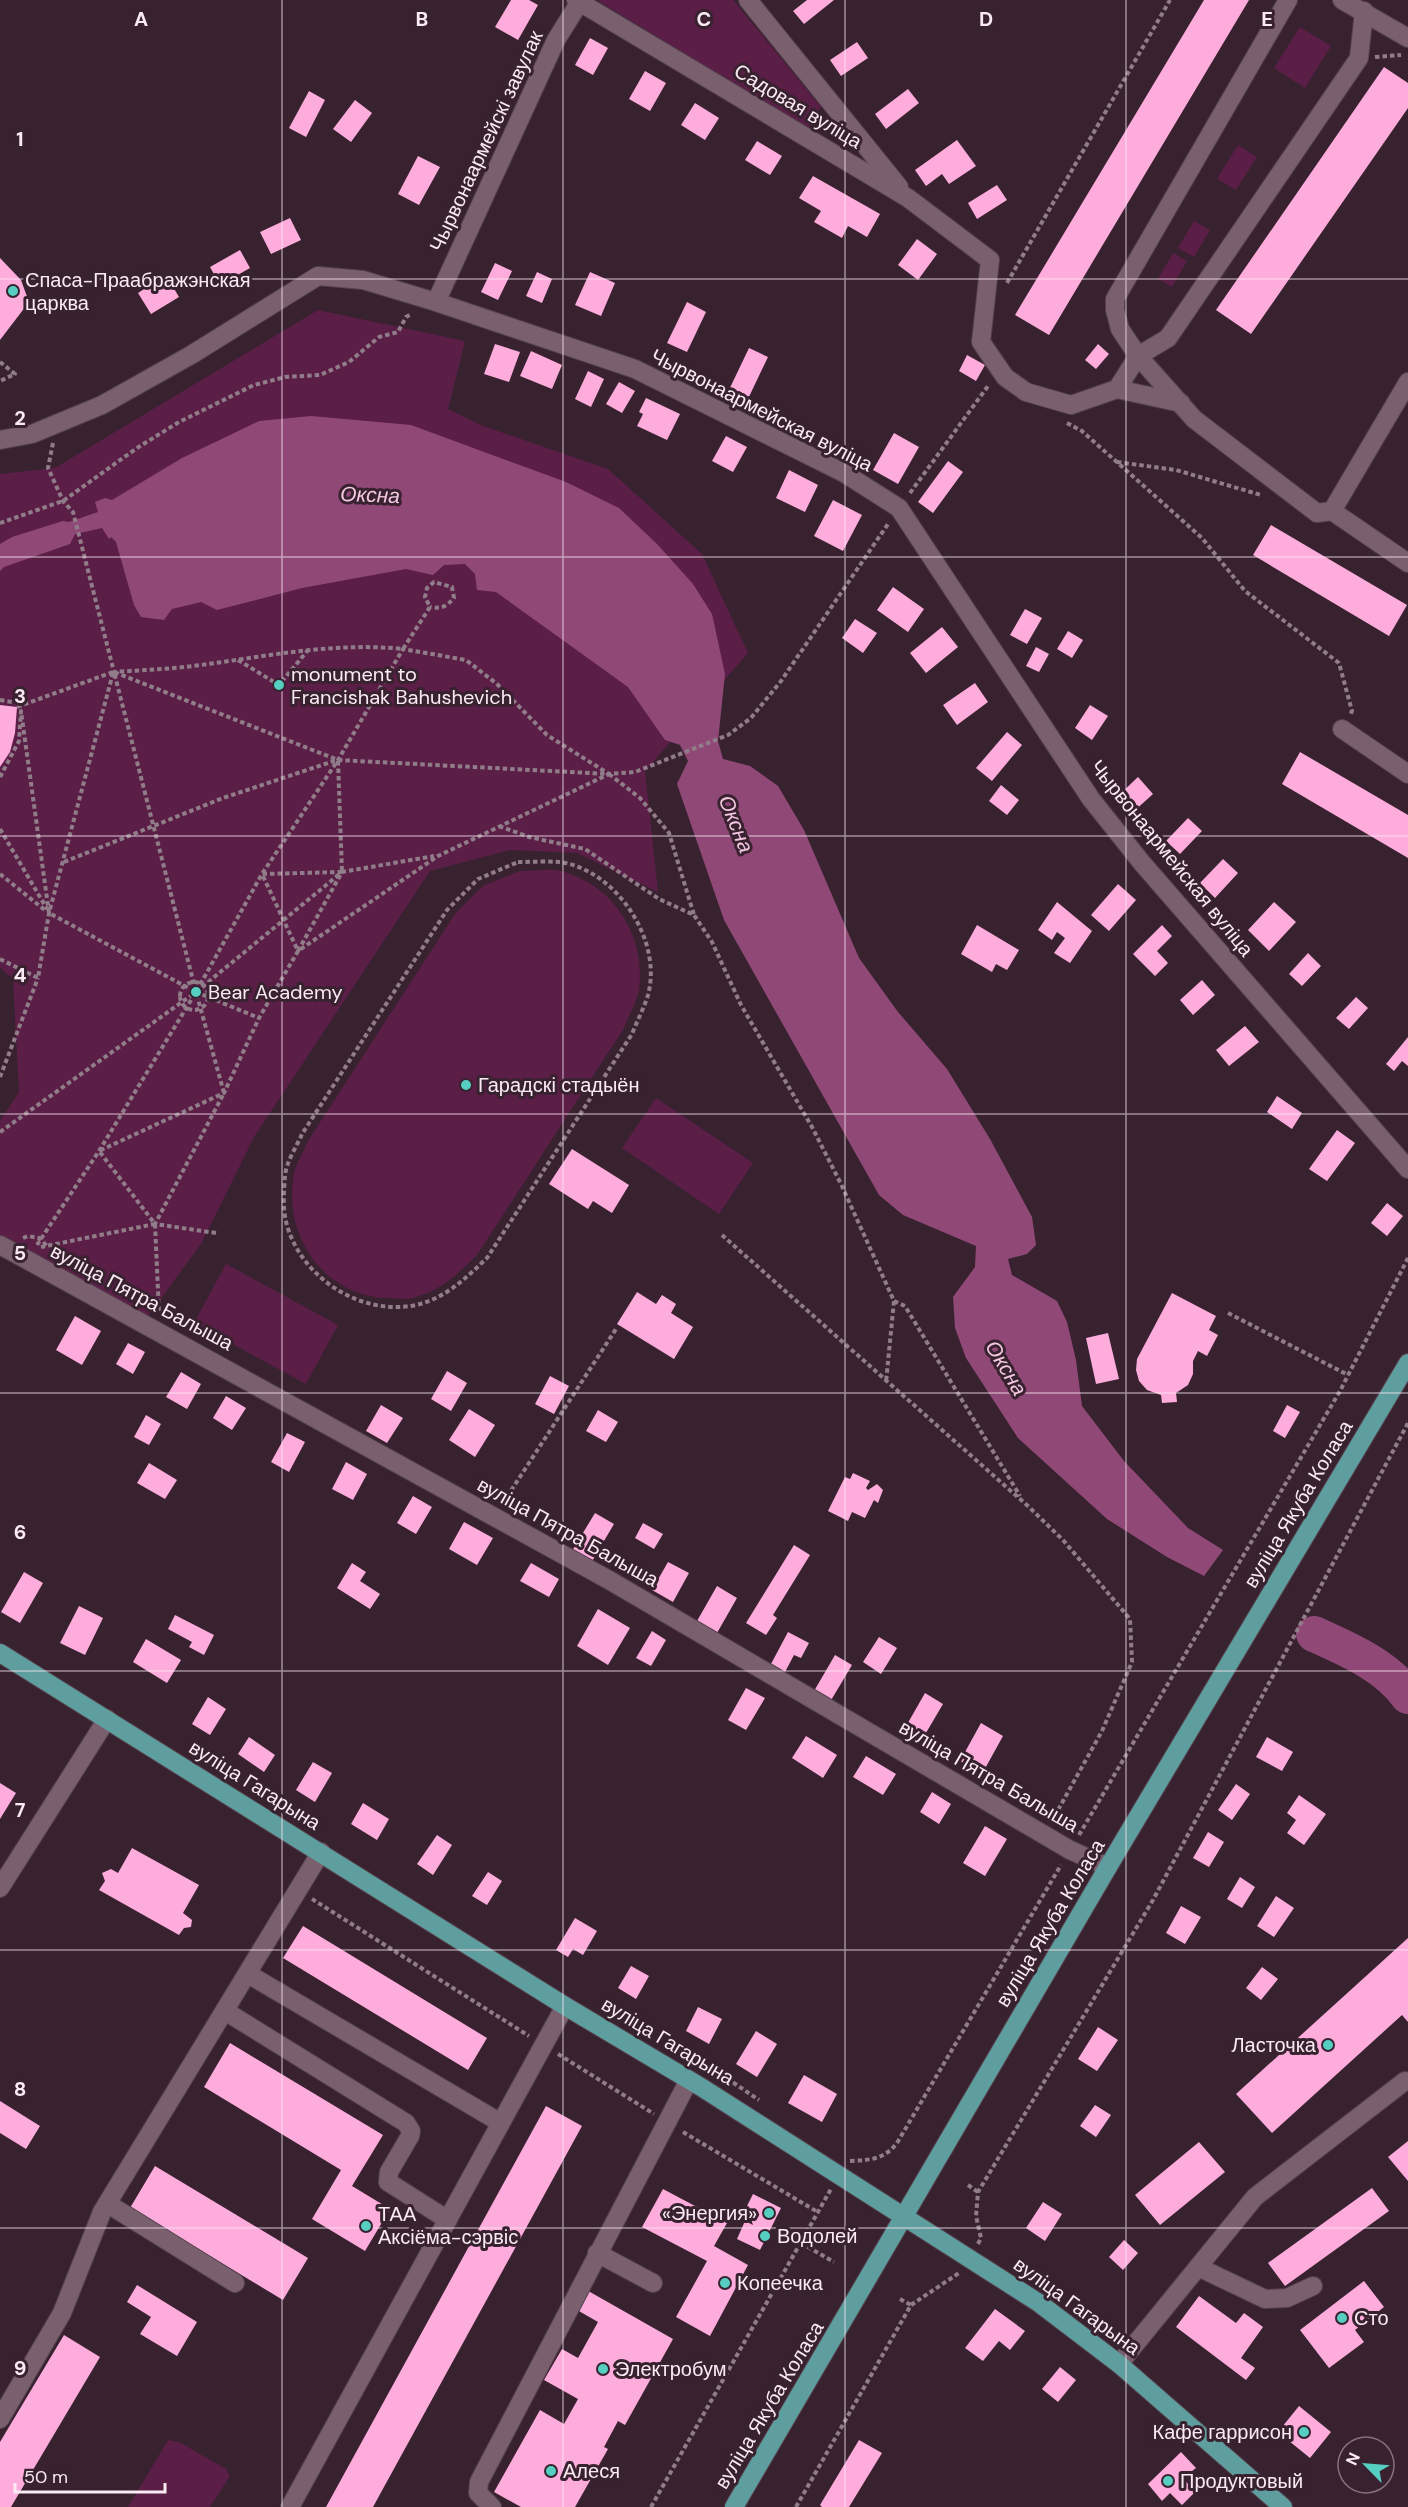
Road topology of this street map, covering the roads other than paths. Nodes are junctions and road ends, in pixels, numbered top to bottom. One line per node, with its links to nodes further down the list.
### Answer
1 (748, 0): 7 (street)
2 (1288, 0): 9 (street)
3 (1342, 0): 5 (street)
4 (579, 1): 7 (street, Садовая вуліца); 8 (street, Чырвонаармейскі завулак)
5 (1364, 11): 6 (street); 9 (street)
6 (1408, 38)
7 (908, 198): 11 (street, Садовая вуліца)
8 (436, 302): 13 (street, Чырвонаармейская вуліца); 18 (street, Чырвонаармейская вуліца)
9 (1138, 356): 11 (street); 12 (street)
10 (1408, 382): 14 (street)
11 (1117, 389): 12 (street)
12 (1181, 403): 14 (street)
13 (0, 440)
14 (1332, 511): 15 (street)
15 (1408, 563)
16 (1342, 729): 17 (street)
17 (1408, 774)
18 (1408, 1169)
19 (0, 1245): 24 (street, вуліца Пятра Балыша)
20 (1408, 1363): 24 (main road, вуліца Якуба Коласа)
21 (0, 1653): 22 (main road, вуліца Гагарына)
22 (107, 1719): 23 (main road, вуліца Гагарына); 25 (street)
23 (321, 1852): 26 (street); 27 (main road, вуліца Гагарына)
24 (1108, 1867): 33 (main road, вуліца Якуба Коласа)
25 (0, 1888)
26 (248, 1974): 28 (street); 31 (street)
27 (565, 2006): 29 (main road, вуліца Гагарына); 31 (street)
28 (225, 2011): 32 (street); 34 (street)
29 (689, 2080): 33 (main road, вуліца Гагарына); 35 (street)
30 (1405, 2081): 36 (street)
31 (501, 2123): 34 (street)
32 (108, 2204): 37 (street); 41 (street)
33 (904, 2215): 40 (main road, вуліца Гагарына); 44 (main road, вуліца Якуба Коласа)
34 (448, 2220): 42 (street)
35 (597, 2253): 38 (street); 43 (street)
36 (1198, 2267): 39 (street); 40 (street)
37 (235, 2283)
38 (653, 2283)
39 (1313, 2286)
40 (1119, 2364): 45 (main road, вуліца Гагарына)
41 (0, 2419)
42 (290, 2507)
43 (492, 2507)
44 (734, 2507)
45 (1283, 2507)

